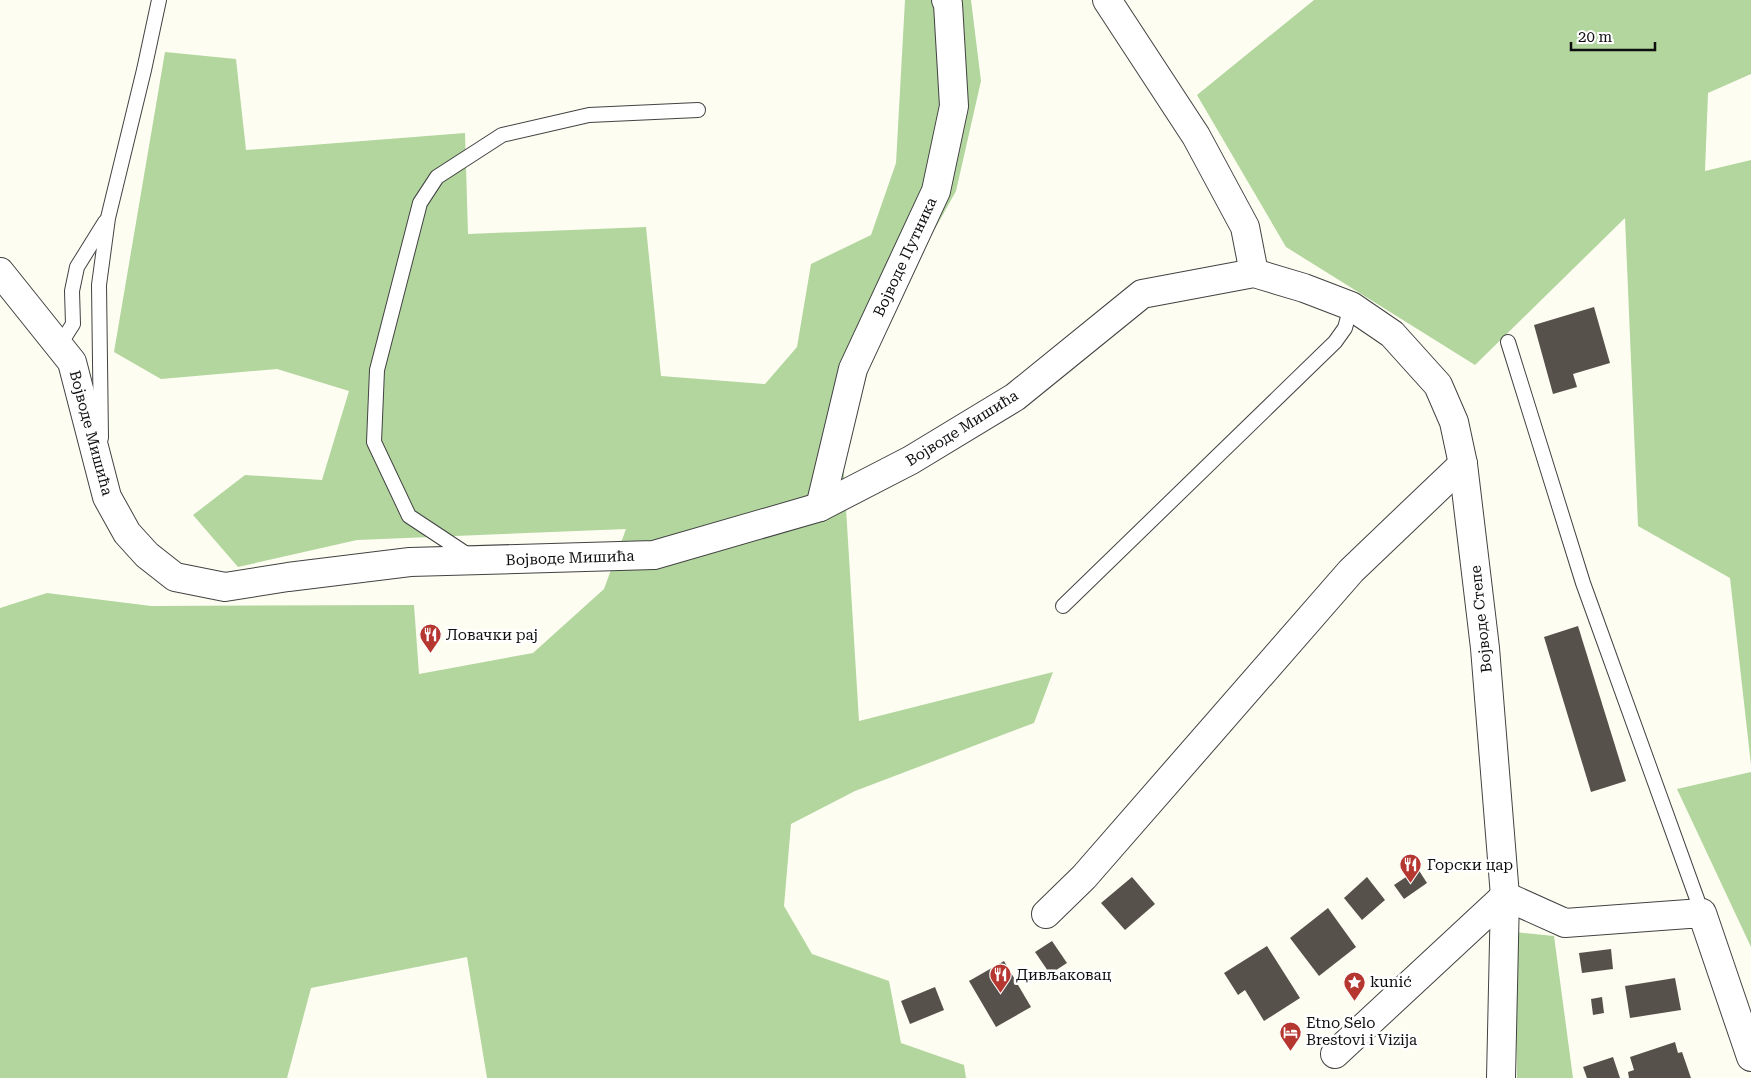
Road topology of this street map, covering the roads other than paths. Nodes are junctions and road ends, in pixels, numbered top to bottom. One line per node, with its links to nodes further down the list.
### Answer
1 (159, 0): 5 (lane)
2 (946, 0): 13 (street, Војводе Путника)
3 (1107, 0): 7 (street)
4 (698, 110): 14 (lane)
5 (108, 218): 10 (lane); 12 (lane)
6 (0, 272): 10 (street, Војводе Мишића)
7 (1254, 274): 8 (street, Војводе Степе); 13 (street, Војводе Мишића)
8 (1351, 306): 11 (street, Војводе Степе); 15 (lane)
9 (1508, 342): 18 (lane)
10 (59, 346): 12 (street, Војводе Мишића)
11 (1463, 464): 16 (street, Војводе Степе); 17 (street)
12 (101, 473): 14 (street, Војводе Мишића)
13 (820, 507): 14 (street, Војводе Мишића)
14 (478, 561)
15 (1063, 606)
16 (1505, 896): 18 (street); 19 (street); 21 (street, Војводе Степе)
17 (1046, 914)
18 (1702, 914): 20 (street)
19 (1335, 1054)
20 (1751, 1056)
21 (1501, 1078)

